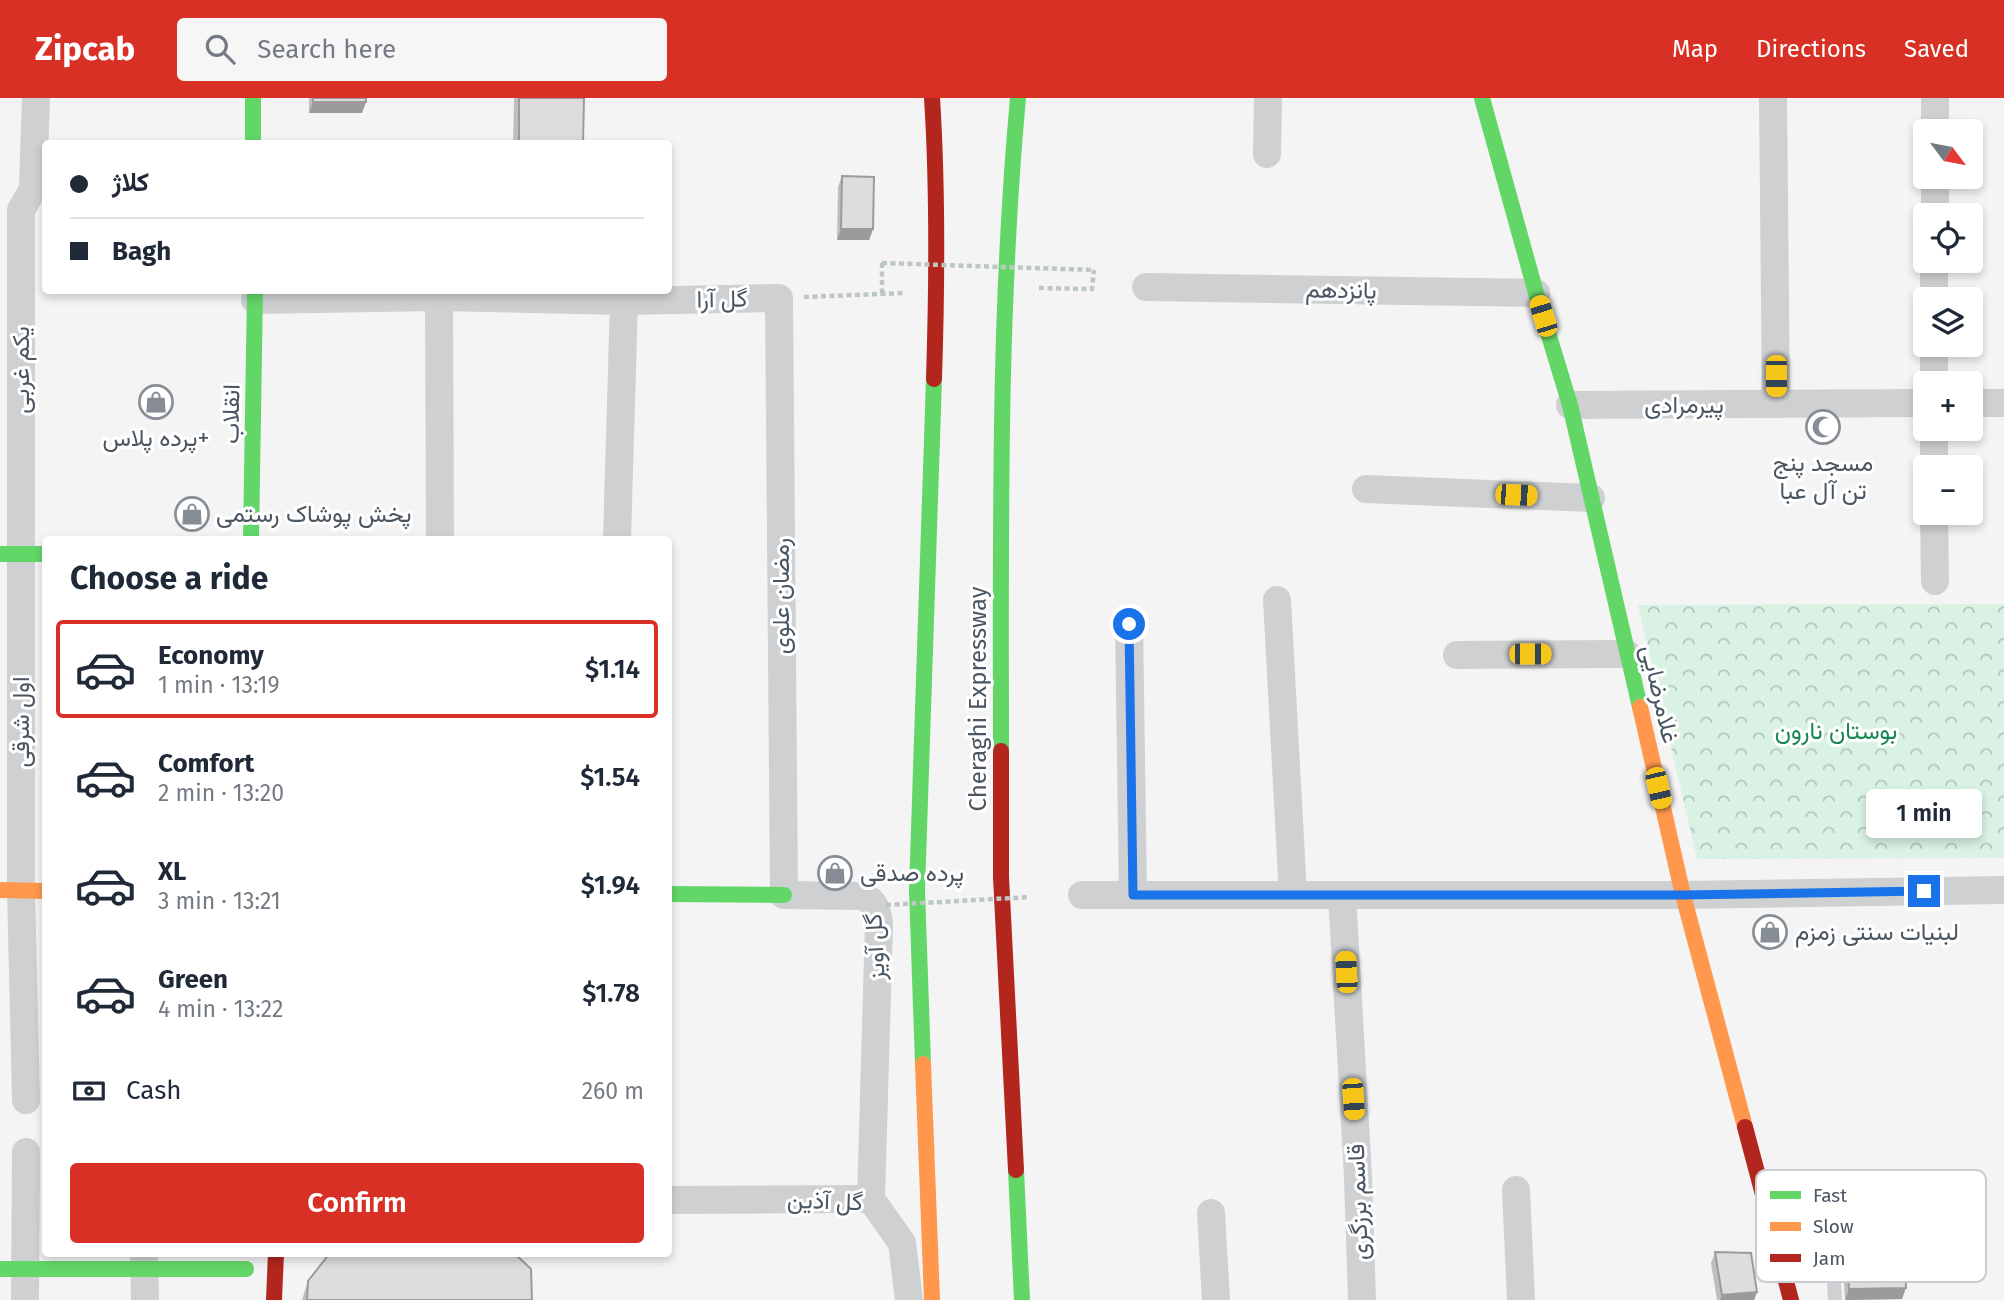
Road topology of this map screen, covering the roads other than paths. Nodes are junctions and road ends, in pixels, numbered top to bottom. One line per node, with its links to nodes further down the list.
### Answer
1 (36, 98): 31 (street, یکم غربی)
2 (253, 98): 11 (main road)
3 (932, 98): 12 (main road, Cheraghi Expressway)
4 (944, 98): 12 (main road)
5 (1018, 98): 65 (main road, Cheraghi Expressway)
6 (1268, 98): 13 (street)
7 (1482, 98): 15 (main road, غلامرضایی)
8 (1773, 98): 23 (street)
9 (1935, 98): 10 (street)
10 (1935, 119)
11 (253, 140)
12 (934, 146): 64 (main road, Cheraghi Expressway)
13 (1267, 155)
14 (1146, 288): 15 (street, پانزدهم)
15 (1536, 293): 24 (main road, غلامرضایی)
16 (255, 295): 17 (street, گل آرا); 28 (main road, انقلاب)
17 (439, 298): 19 (street, گل آرا); 29 (street)
18 (779, 298): 19 (street, گل آرا); 40 (street, رمضان علوی)
19 (624, 301): 30 (street)
20 (1913, 403): 23 (street, پیرمرادی)
21 (1983, 403): 22 (street)
22 (2004, 403)
23 (1776, 404): 24 (street, پیرمرادی)
24 (1570, 405): 26 (main road, غلامرضایی)
25 (1366, 489): 26 (street)
26 (1591, 498): 36 (main road, غلامرضایی)
27 (1934, 525): 32 (street)
28 (251, 536)
29 (440, 536)
30 (617, 536)
31 (22, 554): 37 (street, اول شرقی)
32 (1935, 581)
33 (1277, 600): 43 (street)
34 (1129, 624): 42 (street)
35 (1457, 654): 36 (street)
36 (1627, 654): 45 (main road, غلامرضایی)
37 (22, 890): 46 (street, اول شرقی)
38 (2004, 890): 45 (street)
39 (672, 894): 40 (main road, گل آویز)
40 (784, 895): 50 (street, گل آویز)
41 (1082, 895): 42 (street)
42 (1133, 895): 43 (street)
43 (1293, 895): 44 (street)
44 (1342, 895): 45 (street); 67 (street, قاسم برزگری)
45 (1683, 895): 48 (main road, غلامرضایی)
46 (26, 1100)
47 (26, 1152): 56 (street)
48 (1757, 1170)
49 (1516, 1190): 68 (street)
50 (871, 1199): 51 (street, گل آذین); 63 (street, گل آذین)
51 (672, 1200)
52 (1211, 1213): 66 (street)
53 (276, 1257): 62 (main road)
54 (143, 1261): 55 (main road); 56 (main road); 61 (street)
55 (246, 1261): 59 (main road)
56 (16, 1267): 60 (street)
57 (1786, 1282): 69 (main road, غلامرضایی)
58 (1834, 1282): 70 (lane)
59 (245, 1290)
60 (24, 1300)
61 (145, 1300)
62 (274, 1300)
63 (909, 1300)
64 (932, 1300)
65 (1022, 1300)
66 (1216, 1300)
67 (1362, 1300)
68 (1521, 1300)
69 (1791, 1300)
70 (1835, 1300)

